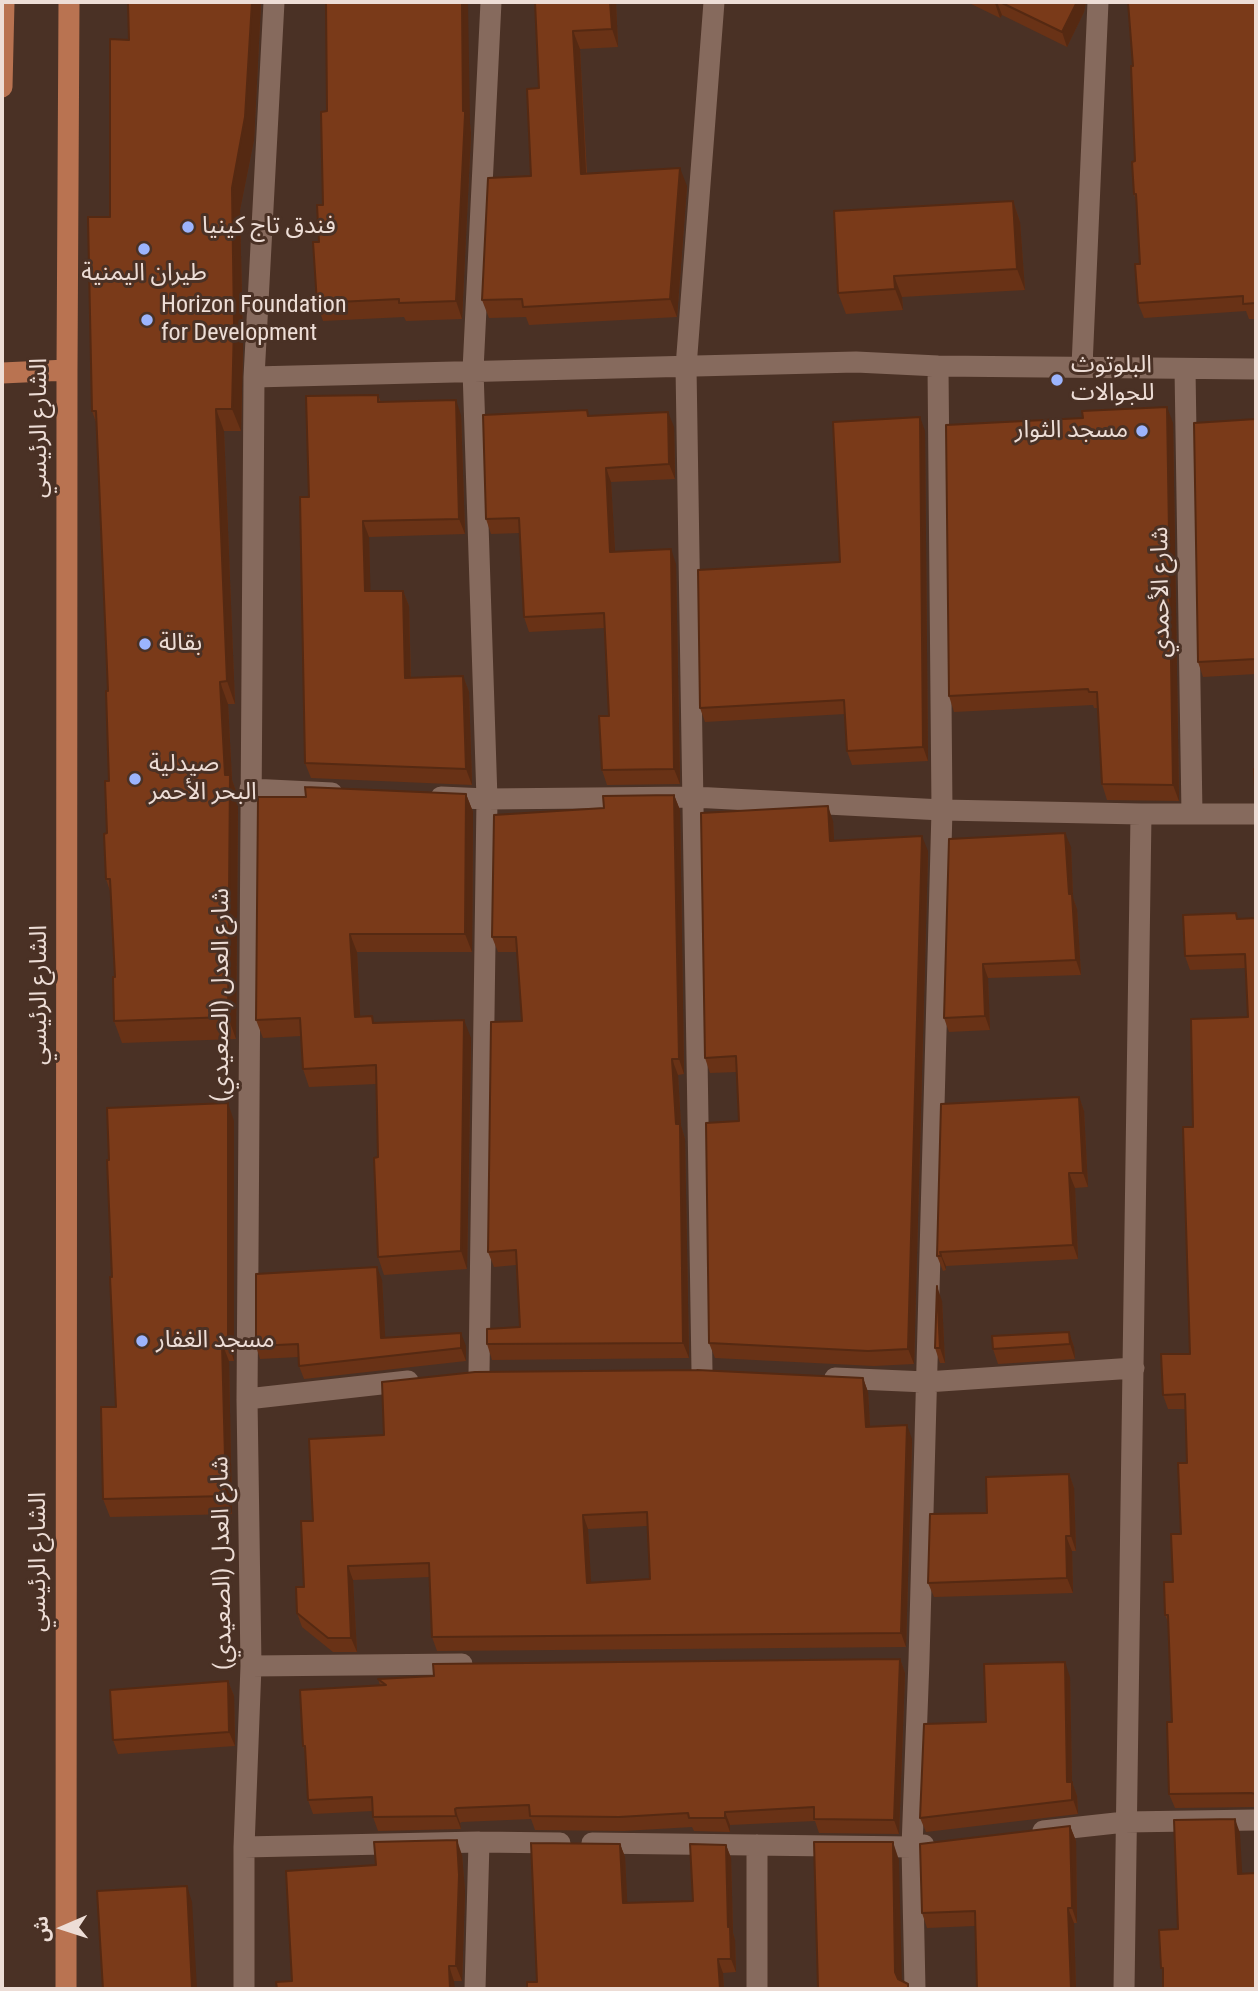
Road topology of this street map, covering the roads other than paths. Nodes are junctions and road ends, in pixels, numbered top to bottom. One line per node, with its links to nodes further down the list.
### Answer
1 (4, 2): 7 (main road)
2 (69, 2): 13 (main road, الشارع الرئيسي)
3 (274, 2): 16 (street, شارع العدل (الصعيدي))
4 (491, 2): 14 (street)
5 (713, 2): 10 (street)
6 (1098, 2): 9 (street)
7 (2, 87)
8 (938, 366): 9 (street); 10 (street); 22 (street)
9 (1082, 366): 11 (street)
10 (686, 367): 14 (street); 20 (street)
11 (1185, 369): 12 (street); 24 (street, شارع الأحمدي)
12 (1256, 369)
13 (67, 370): 15 (main road); 43 (main road, الشارع الرئيسي)
14 (473, 370): 16 (street); 21 (street)
15 (2, 373)
16 (254, 377): 17 (street, شارع العدل (الصعيدي))
17 (250, 789): 18 (street); 32 (street, شارع العدل (الصعيدي))
18 (347, 793)
19 (417, 796): 21 (street)
20 (693, 797): 21 (street); 22 (street); 28 (street)
21 (487, 799): 27 (street)
22 (942, 810): 23 (street); 31 (street)
23 (1141, 814): 24 (street); 26 (street)
24 (1192, 814): 25 (street)
25 (1256, 814)
26 (1134, 1368): 31 (street); 36 (street)
27 (479, 1373)
28 (728, 1373)
29 (820, 1377): 31 (street)
30 (425, 1379): 32 (street)
31 (926, 1382): 42 (street)
32 (247, 1399): 34 (street, شارع العدل (الصعيدي))
33 (488, 1664): 34 (street)
34 (251, 1666): 41 (street, شارع العدل (الصعيدي))
35 (1256, 1820): 36 (street)
36 (1125, 1822): 37 (street); 48 (street)
37 (1018, 1834)
38 (479, 1842): 40 (street); 41 (street); 45 (street)
39 (938, 1844): 42 (street)
40 (757, 1845): 42 (street); 46 (street)
41 (244, 1847): 44 (street, شارع العدل (الصعيدي))
42 (912, 1847): 47 (street)
43 (65, 1989)
44 (244, 1989)
45 (475, 1989)
46 (757, 1989)
47 (915, 1989)
48 (1124, 1989)

